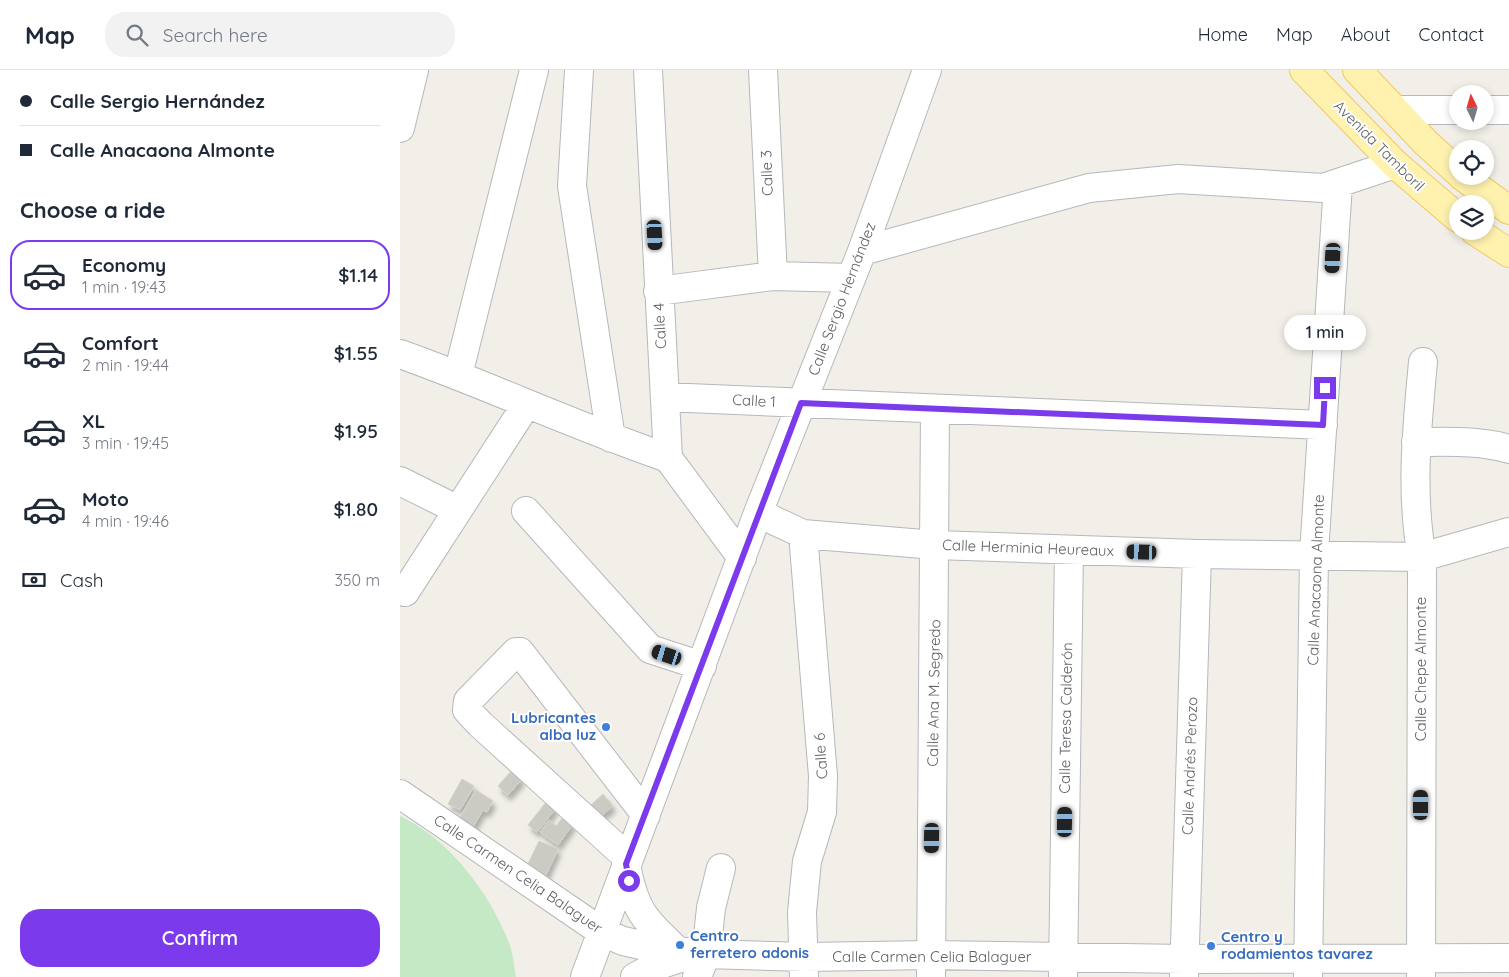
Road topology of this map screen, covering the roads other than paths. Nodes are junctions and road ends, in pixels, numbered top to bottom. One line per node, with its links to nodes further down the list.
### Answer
1 (414, 70): 14 (street)
2 (534, 70): 29 (street)
3 (579, 70): 35 (street)
4 (648, 70): 26 (street, Calle 4)
5 (763, 70): 24 (street, Calle 3)
6 (1304, 70): 16 (main road, Avenida Tamboril)
7 (1357, 70): 9 (main road)
8 (932, 71): 23 (street, Calle Sergio Hernández)
9 (1378, 80): 10 (main road)
10 (1396, 110): 11 (street); 15 (main road)
11 (1449, 110)
12 (1494, 110): 13 (street)
13 (1509, 110)
14 (400, 128)
15 (1449, 163)
16 (1395, 164): 17 (street); 19 (main road, Avenida Tamboril)
17 (1338, 184): 23 (street); 34 (street, Calle Anacaona Almonte)
18 (1474, 185): 20 (main road)
19 (1449, 210)
20 (1509, 210)
21 (1491, 240): 22 (main road)
22 (1508, 250)
23 (862, 251): 25 (street, Calle Sergio Hernández)
24 (773, 276): 25 (street); 26 (street)
25 (851, 278): 31 (street, Calle Sergio Hernández)
26 (658, 291): 30 (street, Calle 4)
27 (400, 354): 29 (street)
28 (1423, 362): 36 (street, Calle Chepe Almonte)
29 (458, 375): 32 (street)
30 (665, 397): 31 (street, Calle 1); 38 (street, Calle 4)
31 (801, 403): 33 (street, Calle 1); 42 (street, Calle Sergio Hernández)
32 (526, 405): 35 (street); 40 (street)
33 (936, 409): 34 (street, Calle 1); 45 (street, Calle Ana M. Segredo)
34 (1323, 425): 48 (street, Calle Anacaona Almonte)
35 (611, 438): 38 (street)
36 (1416, 442): 37 (street); 49 (street, Calle Chepe Almonte)
37 (1509, 449)
38 (668, 458): 50 (street)
39 (400, 481): 40 (street)
40 (458, 510): 51 (street)
41 (526, 511): 52 (street)
42 (758, 514): 44 (street, Calle Herminia Heureaux); 50 (street, Calle Sergio Hernández)
43 (1509, 532): 49 (street, Calle Herminia Heureaux)
44 (803, 534): 45 (street, Calle Herminia Heureaux); 61 (street, Calle 6)
45 (935, 545): 46 (street, Calle Herminia Heureaux); 60 (street, Calle Ana M. Segredo)
46 (1069, 550): 47 (street, Calle Herminia Heureaux); 62 (street, Calle Teresa Calderón)
47 (1197, 554): 48 (street, Calle Herminia Heureaux); 64 (street, Calle Andrés Perozo)
48 (1314, 554): 49 (street, Calle Herminia Heureaux); 65 (street, Calle Anacaona Almonte)
49 (1422, 557): 63 (street, Calle Chepe Almonte)
50 (742, 558): 52 (street, Calle Sergio Hernández)
51 (400, 589)
52 (702, 666): 54 (street, Calle Sergio Hernández)
53 (400, 794): 57 (street, Calle Carmen Celia Balaguer)
54 (646, 815): 55 (street, Calle Sergio Hernández); 55 (street)
55 (627, 861): 57 (street, Calle Sergio Hernández); 59 (street)
56 (721, 868): 59 (street)
57 (602, 932): 59 (street, Calle Carmen Celia Balaguer); 66 (street, Calle Sergio Hernández)
58 (1509, 958): 63 (street, Calle Carmen Celia Balaguer)
59 (694, 959): 61 (street, Calle Carmen Celia Balaguer); 67 (street)
60 (931, 966): 61 (street, Calle Carmen Celia Balaguer); 62 (street, Calle Carmen Celia Balaguer)
61 (804, 967)
62 (1063, 967): 64 (street, Calle Carmen Celia Balaguer)
63 (1421, 967): 65 (street, Calle Carmen Celia Balaguer)
64 (1184, 968): 65 (street, Calle Carmen Celia Balaguer)
65 (1308, 968)
66 (585, 977)
67 (635, 977)

